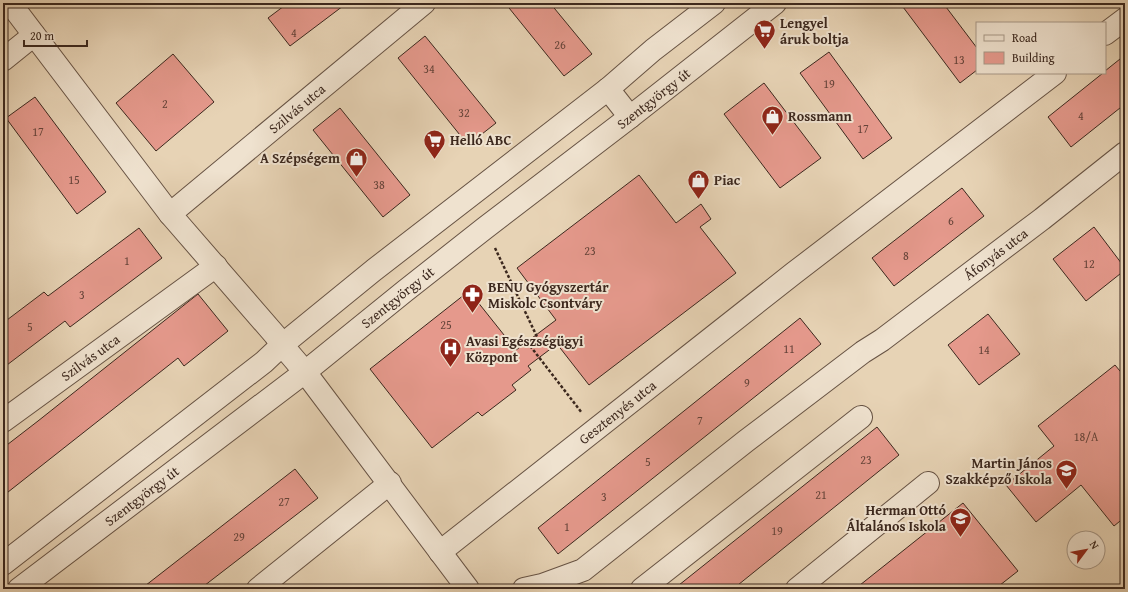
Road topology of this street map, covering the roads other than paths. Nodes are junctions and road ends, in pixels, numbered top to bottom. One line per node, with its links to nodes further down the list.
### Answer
1 (10, 3): 7 (street)
2 (424, 3): 13 (street, Szilvás utca)
3 (714, 3): 10 (street)
4 (775, 3): 11 (street, Szentgyörgy út)
5 (1125, 19): 6 (street)
6 (1106, 33)
7 (34, 35): 8 (street); 13 (street)
8 (3, 60)
9 (1054, 74): 21 (street, Gesztenyés utca)
10 (608, 89): 11 (street); 15 (street)
11 (630, 117): 16 (street, Szentgyörgy út)
12 (1125, 153): 26 (street, Áfonyás utca)
13 (170, 214): 14 (street)
14 (216, 266): 15 (street); 18 (street, Szilvás utca)
15 (282, 345): 16 (street); 22 (street)
16 (305, 372): 19 (street); 23 (street, Szentgyörgy út)
17 (861, 417): 27 (street)
18 (3, 421)
19 (390, 483): 21 (street); 24 (street)
20 (928, 483): 28 (street)
21 (440, 552): 25 (street)
22 (3, 564)
23 (18, 589)
24 (258, 589)
25 (468, 589)
26 (524, 589)
27 (642, 589)
28 (797, 589)

